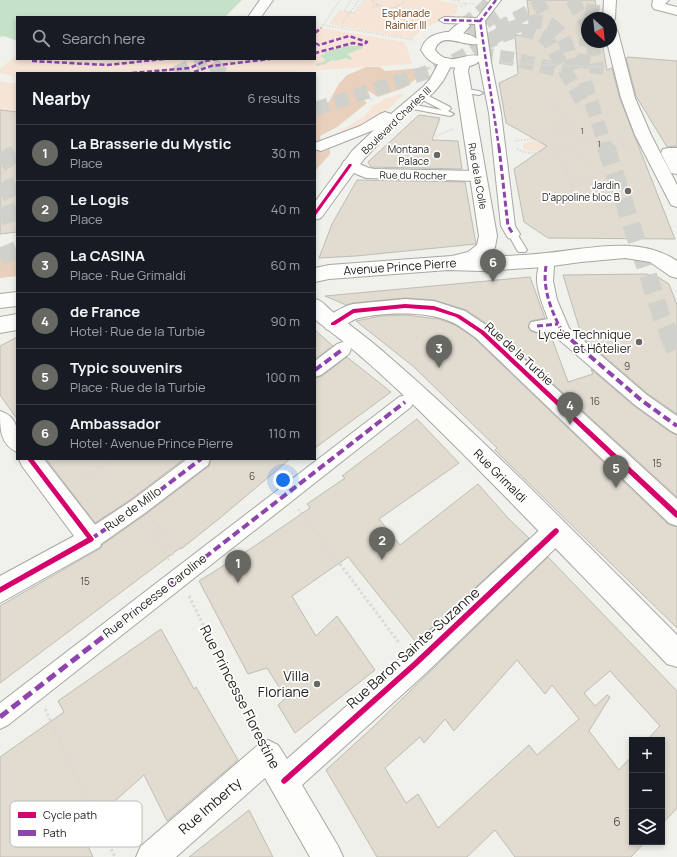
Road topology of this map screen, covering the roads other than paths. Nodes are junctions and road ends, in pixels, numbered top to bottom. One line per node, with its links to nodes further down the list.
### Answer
1 (267, 0): 7 (main road)
2 (496, 0): 8 (street)
3 (610, 0): 6 (main road)
4 (663, 0): 5 (main road)
5 (677, 11)
6 (609, 12)
7 (255, 16)
8 (480, 21): 9 (street); 11 (street)
9 (458, 29): 12 (main road)
10 (615, 48): 22 (main road)
11 (474, 61): 12 (main road); 15 (main road, Rue de la Colle); 24 (street)
12 (446, 62): 13 (main road, Boulevard Charles III)
13 (436, 81): 14 (main road, Boulevard Charles III); 15 (main road)
14 (422, 96): 16 (main road, Boulevard Charles III); 16 (lane)
15 (472, 96): 21 (main road, Rue de la Colle)
16 (410, 106): 17 (main road); 19 (main road, Boulevard Charles III)
17 (321, 146)
18 (677, 153): 20 (main road)
19 (350, 166): 21 (main road, Rue du Rocher); 23 (main road, Boulevard Charles III)
20 (677, 169)
21 (478, 176): 25 (main road, Rue de la Colle)
22 (677, 201)
23 (316, 213)
24 (513, 234): 26 (lane)
25 (488, 236): 26 (main road, Avenue Prince Pierre); 28 (main road)
26 (522, 250): 27 (main road, Avenue Prince Pierre)
27 (580, 255): 28 (main road, Avenue Prince Pierre); 30 (main road, Avenue Prince Pierre)
28 (448, 262): 31 (main road, Avenue Prince Pierre)
29 (546, 266): 37 (street)
30 (677, 271)
31 (316, 275)
32 (16, 299): 33 (main road)
33 (0, 301)
34 (316, 307): 36 (main road, Rue Grimaldi)
35 (16, 322): 38 (main road)
36 (333, 324): 46 (main road, Rue de la Turbie); 47 (main road, Rue Grimaldi)
37 (558, 324): 39 (street); 43 (street)
38 (0, 325)
39 (537, 326)
40 (343, 349): 41 (street)
41 (316, 369)
42 (405, 402): 51 (street, Rue Princesse Caroline)
43 (677, 426)
44 (31, 460): 48 (main road)
45 (200, 460): 48 (street, Rue de Millo)
46 (677, 514)
47 (556, 531): 50 (main road, Rue Grimaldi); 53 (main road, Rue Baron Sainte-Suzanne)
48 (91, 539): 49 (main road, Rue de Millo)
49 (0, 590)
50 (677, 654)
51 (0, 717)
52 (268, 755): 53 (main road, Rue Princesse Florestine); 54 (main road, Rue Imberty)
53 (284, 781): 55 (main road, Rue Princesse Florestine)
54 (152, 857)
55 (327, 857)

